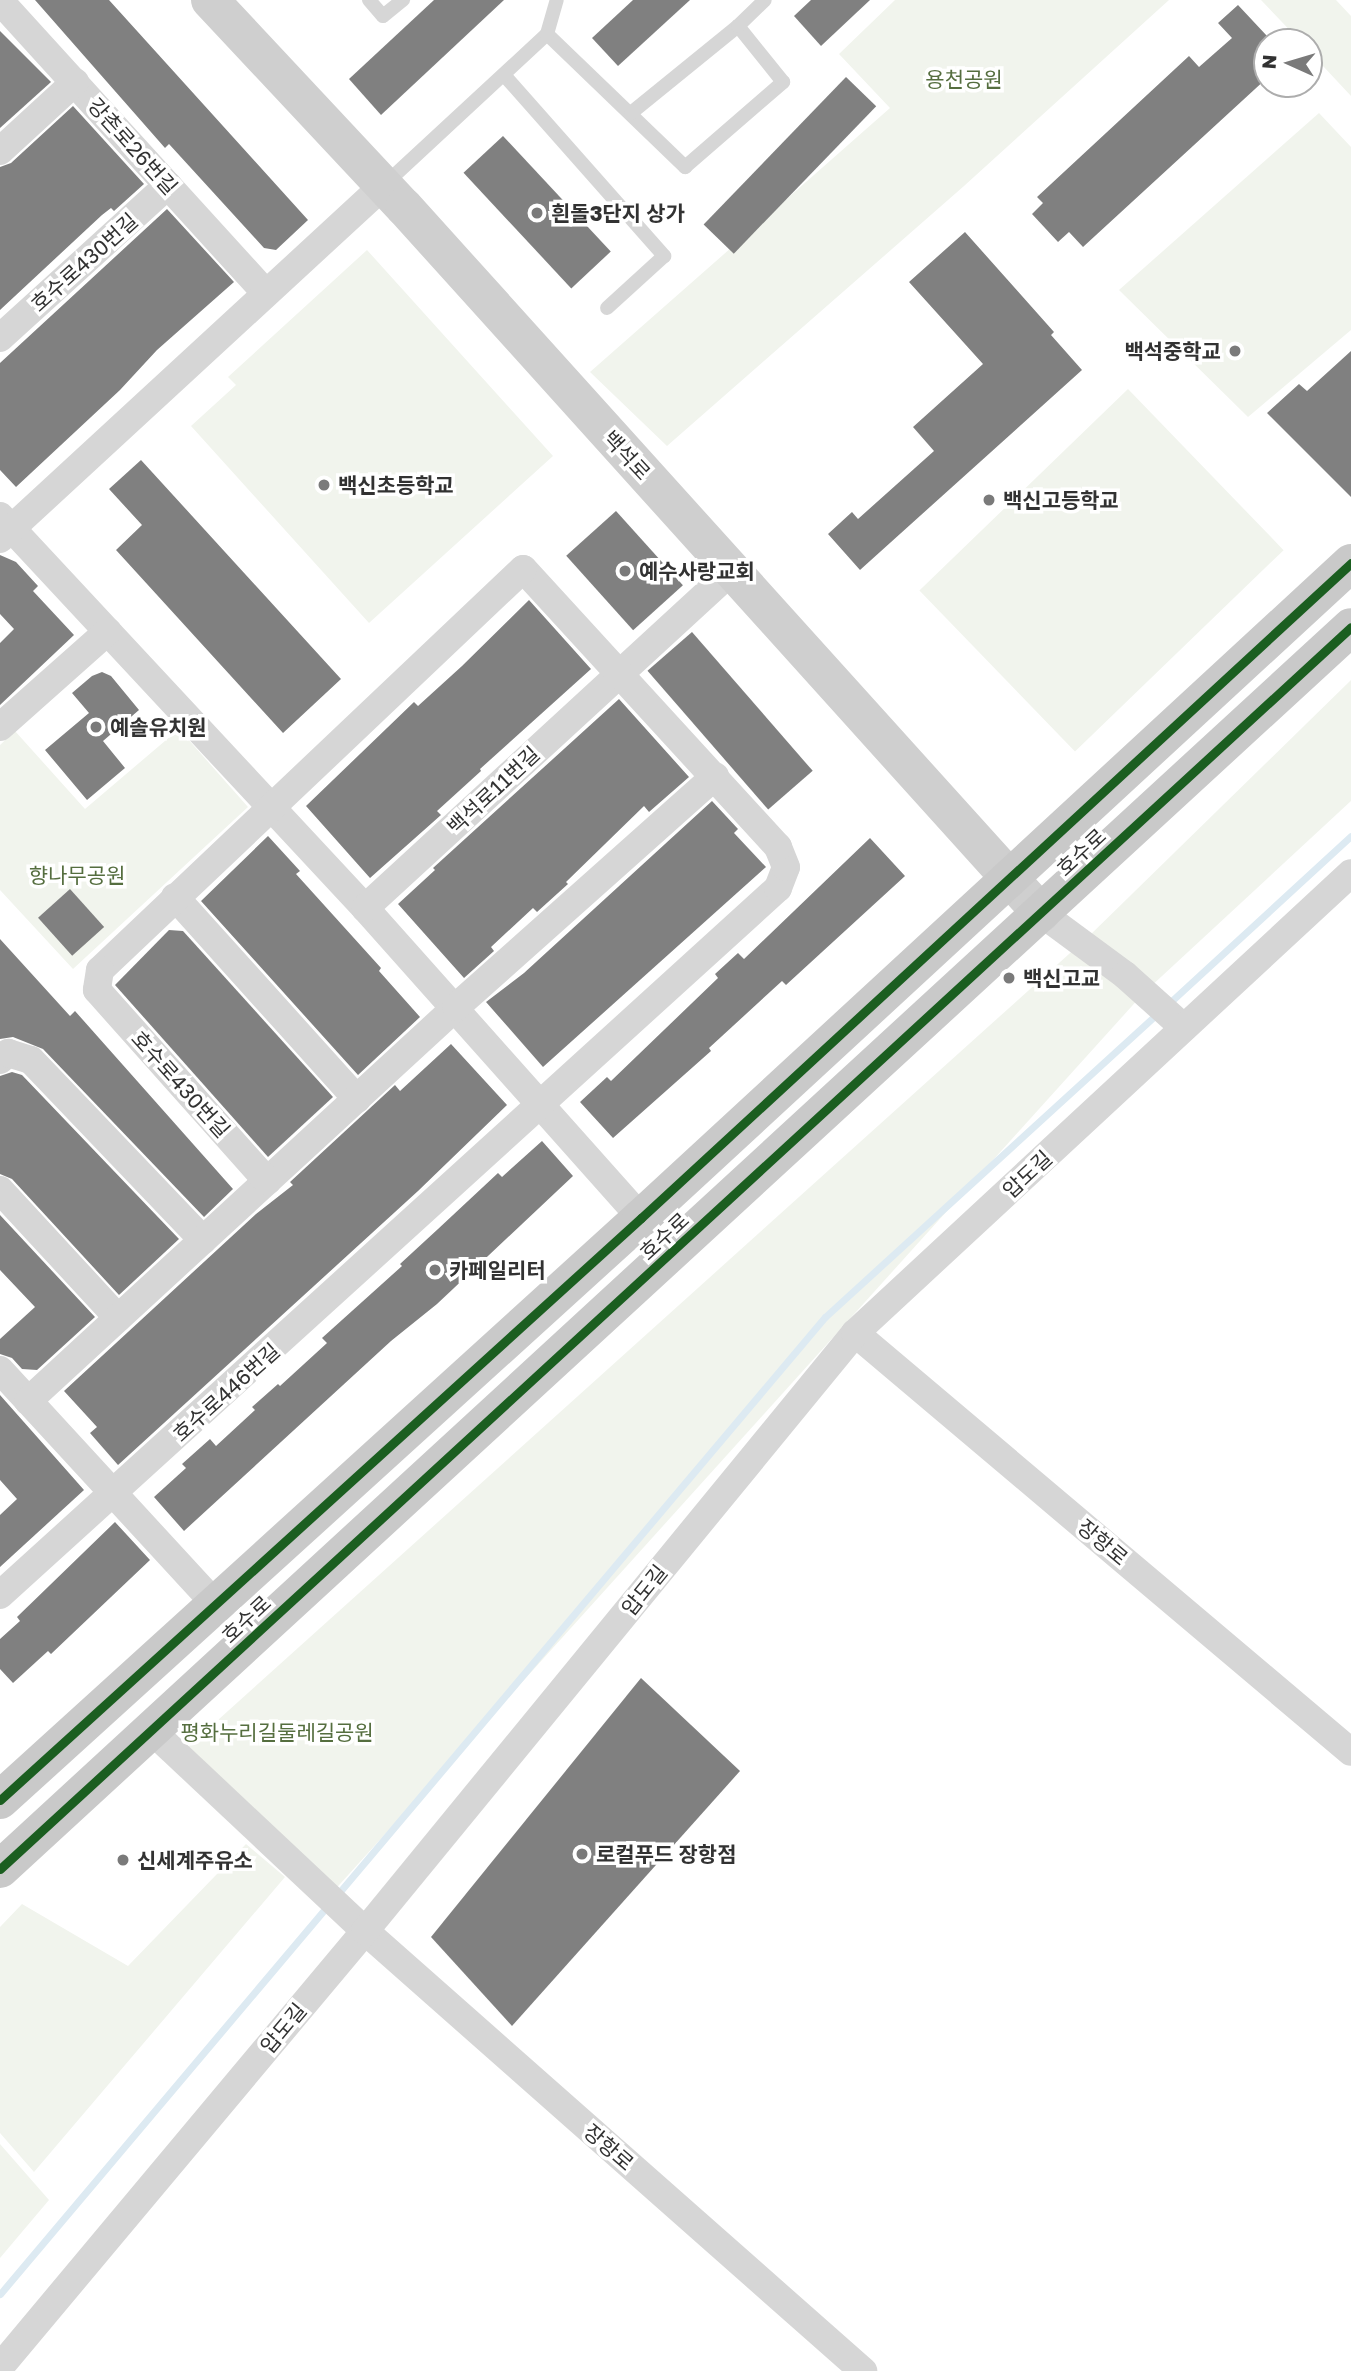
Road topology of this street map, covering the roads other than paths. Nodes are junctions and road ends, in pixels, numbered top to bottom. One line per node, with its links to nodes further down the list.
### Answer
1 (210, 0): 14 (main road, 백석로)
2 (369, 0): 3 (lane)
3 (403, 0)
4 (557, 0): 8 (lane)
5 (765, 0): 7 (lane)
6 (0, 1): 10 (street, 강촌로26번길)
7 (738, 26): 11 (lane); 11 (lane)
8 (547, 34): 9 (lane); 11 (lane)
9 (504, 75): 14 (lane); 16 (lane)
10 (75, 82): 12 (street); 13 (street, 강촌로26번길)
11 (631, 113)
12 (0, 150)
13 (168, 185): 15 (street, 강촌로26번길); 17 (street, 호수로430번길)
14 (383, 186): 15 (street); 20 (main road, 백석로)
15 (265, 292): 18 (street)
16 (607, 308)
17 (0, 338)
18 (4, 528): 22 (street)
19 (1351, 563): 28 (main road, 호수로)
20 (732, 571): 23 (street, 백석로11번길); 28 (main road, 백석로)
21 (1351, 627): 31 (main road, 호수로)
22 (108, 631): 24 (street); 26 (street)
23 (620, 673): 25 (street); 26 (street, 호수로430번길); 30 (street, 백석로11번길)
24 (0, 727)
25 (715, 776): 32 (street); 36 (street)
26 (272, 807): 29 (street, 호수로430번길); 30 (street)
27 (1351, 873): 33 (street, 압도길)
28 (1009, 878): 31 (main road, 백석로); 39 (main road, 호수로)
29 (175, 897): 35 (street); 37 (street, 호수로430번길)
30 (365, 908): 32 (street)
31 (1041, 913): 33 (street); 48 (main road, 호수로)
32 (456, 1007): 35 (street); 36 (street)
33 (1178, 1023): 42 (street, 압도길)
34 (0, 1060): 40 (street)
35 (357, 1099): 37 (street)
36 (541, 1105): 39 (street); 45 (street, 호수로446번길)
37 (267, 1181): 40 (street)
38 (0, 1190): 41 (street)
39 (641, 1218): 47 (main road, 호수로)
40 (203, 1240): 41 (street)
41 (118, 1318): 44 (street)
42 (855, 1333): 49 (street, 장항로); 52 (street, 압도길)
43 (0, 1370): 44 (street)
44 (28, 1401): 45 (street)
45 (113, 1494): 46 (street, 호수로446번길); 47 (street)
46 (0, 1595)
47 (216, 1605): 50 (main road, 호수로)
48 (152, 1730): 51 (main road, 호수로); 52 (street, 장항로)
49 (1351, 1752)
50 (0, 1800)
51 (0, 1869)
52 (360, 1926): 53 (street, 압도길); 54 (street, 장항로)
53 (0, 2367)
54 (863, 2371)

